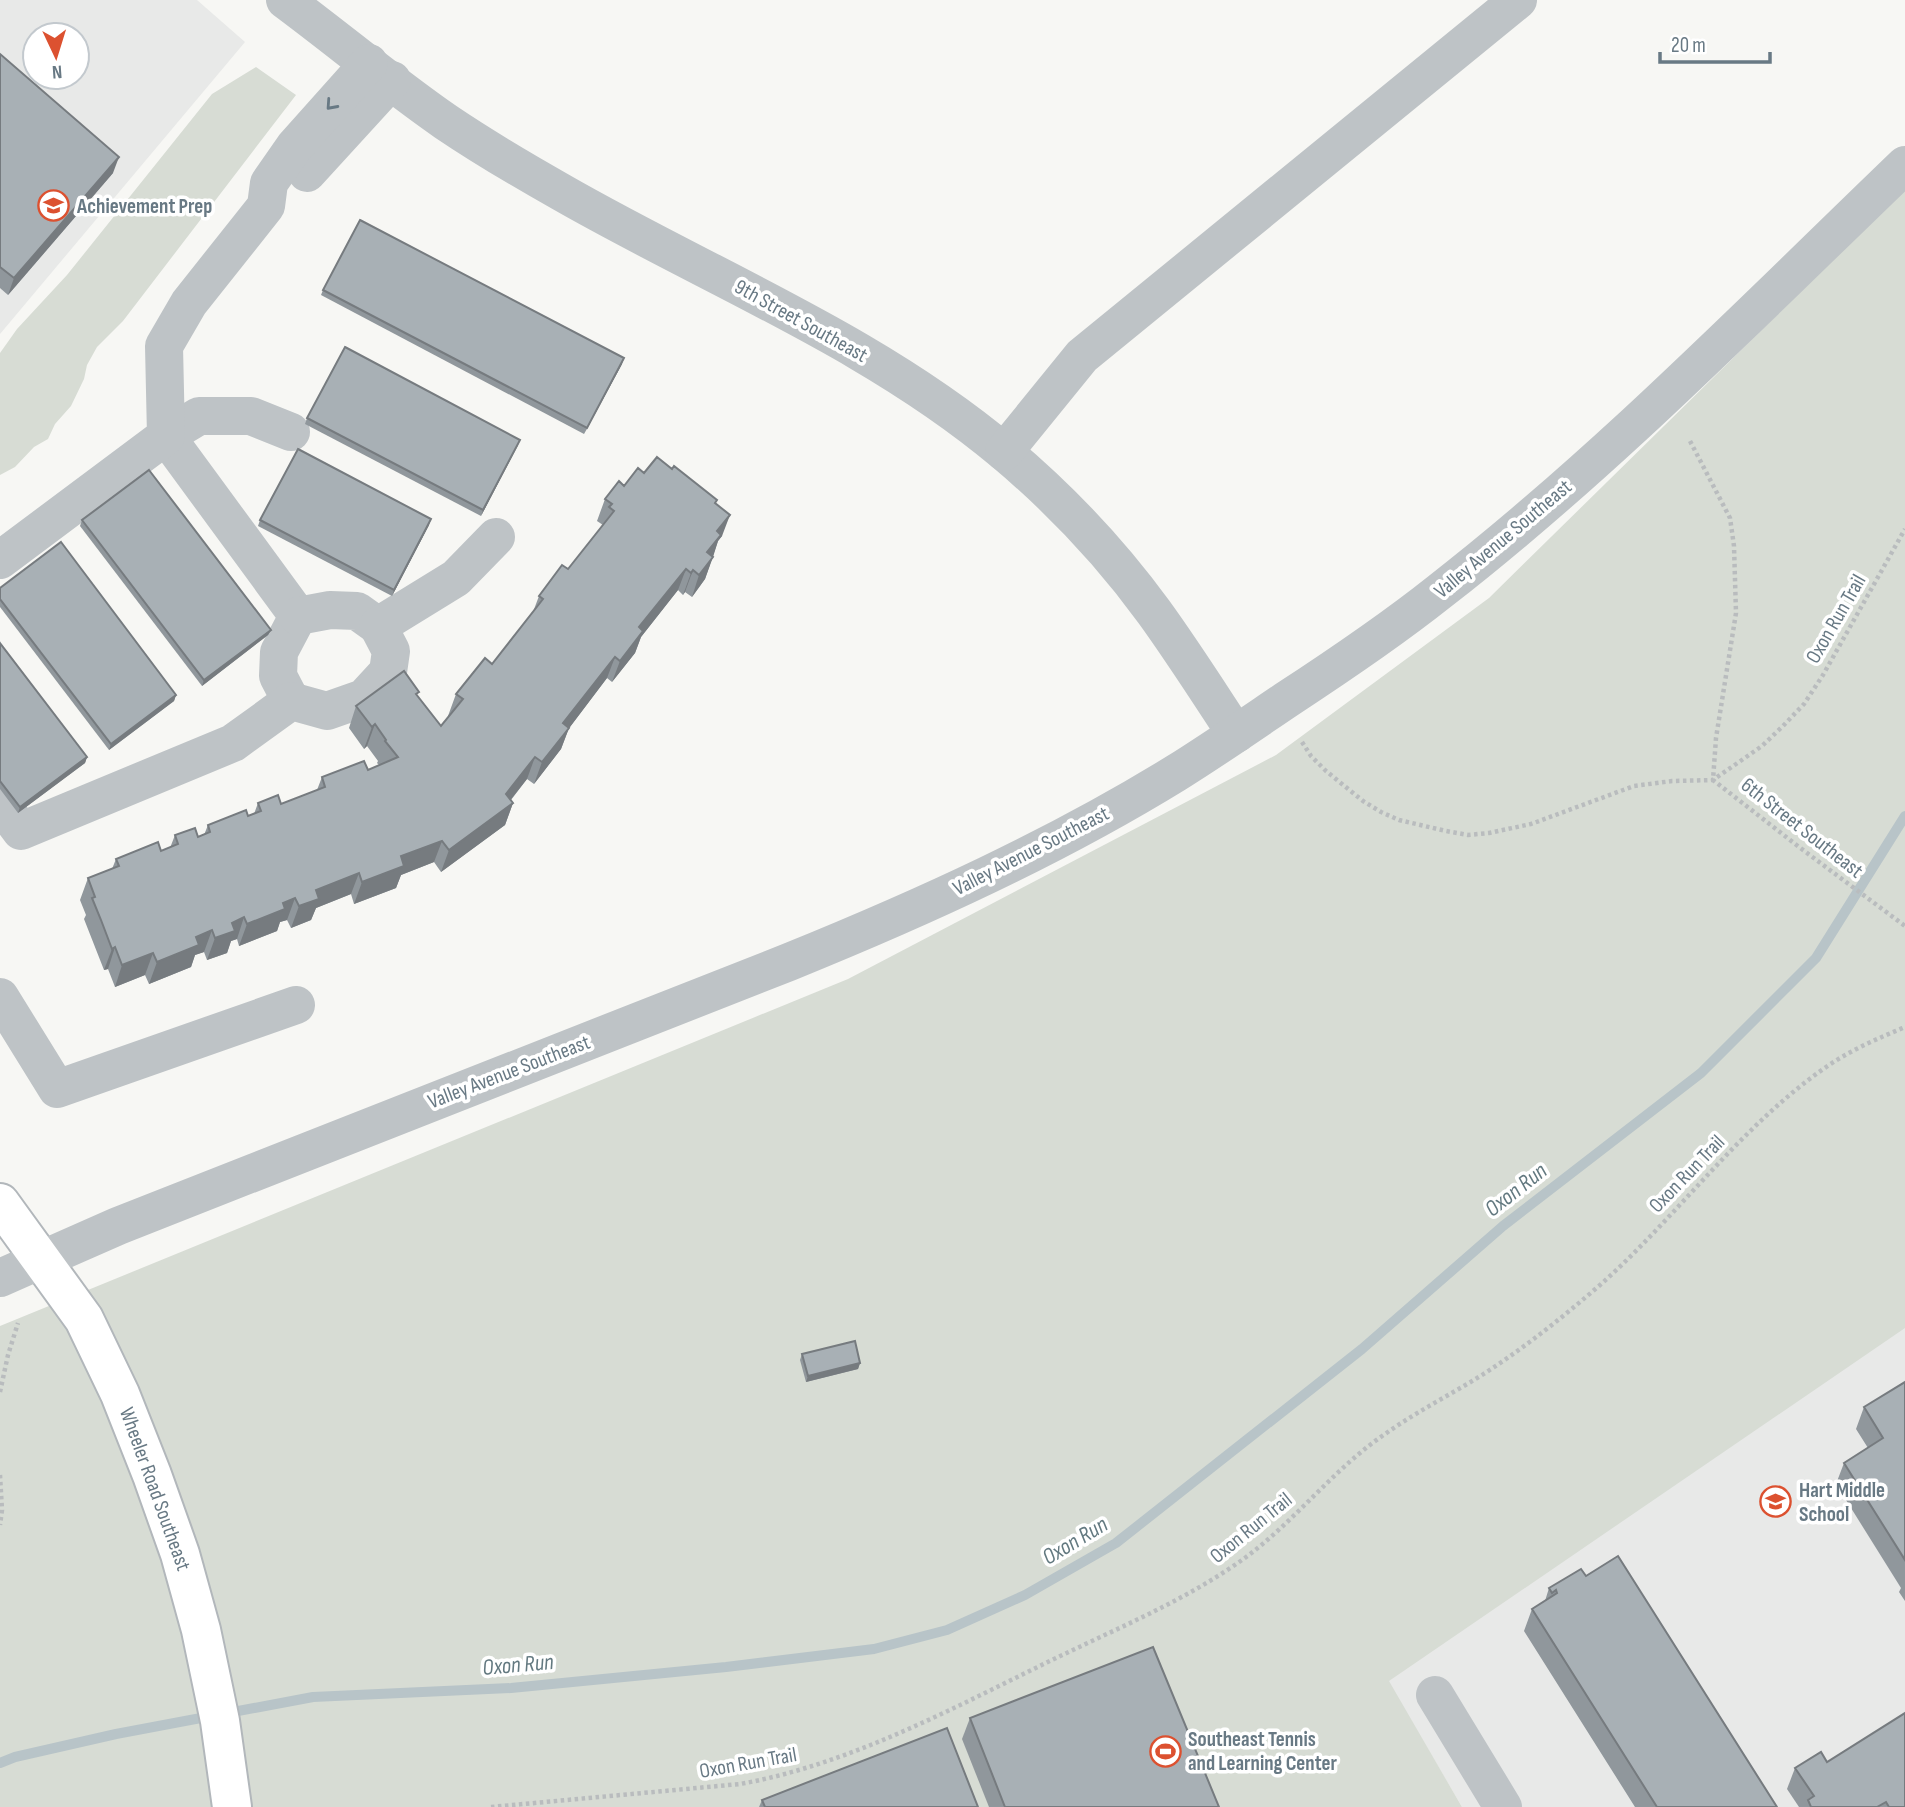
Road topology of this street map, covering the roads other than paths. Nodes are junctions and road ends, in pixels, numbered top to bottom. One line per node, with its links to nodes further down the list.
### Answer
1 (285, 0): 3 (street, 9th Street Southeast)
2 (1518, 0): 7 (street)
3 (380, 72): 6 (street); 7 (street, 9th Street Southeast)
4 (1905, 165): 13 (street, Valley Avenue Southeast)
5 (291, 432): 6 (street)
6 (166, 436): 9 (street); 10 (street)
7 (1004, 452): 13 (street, 9th Street Southeast)
8 (496, 537): 11 (street)
9 (0, 561)
10 (298, 616): 11 (street); 12 (street)
11 (378, 626): 12 (street)
12 (291, 701): 14 (street)
13 (1236, 734): 18 (street, Valley Avenue Southeast)
14 (0, 803)
15 (0, 997): 16 (street)
16 (296, 1005)
17 (0, 1203): 18 (main road, Wheeler Road Southeast)
18 (41, 1259): 19 (street, Valley Avenue Southeast); 21 (main road, Wheeler Road Southeast)
19 (0, 1278)
20 (1435, 1695): 22 (street)
21 (232, 1807)
22 (1503, 1807)

